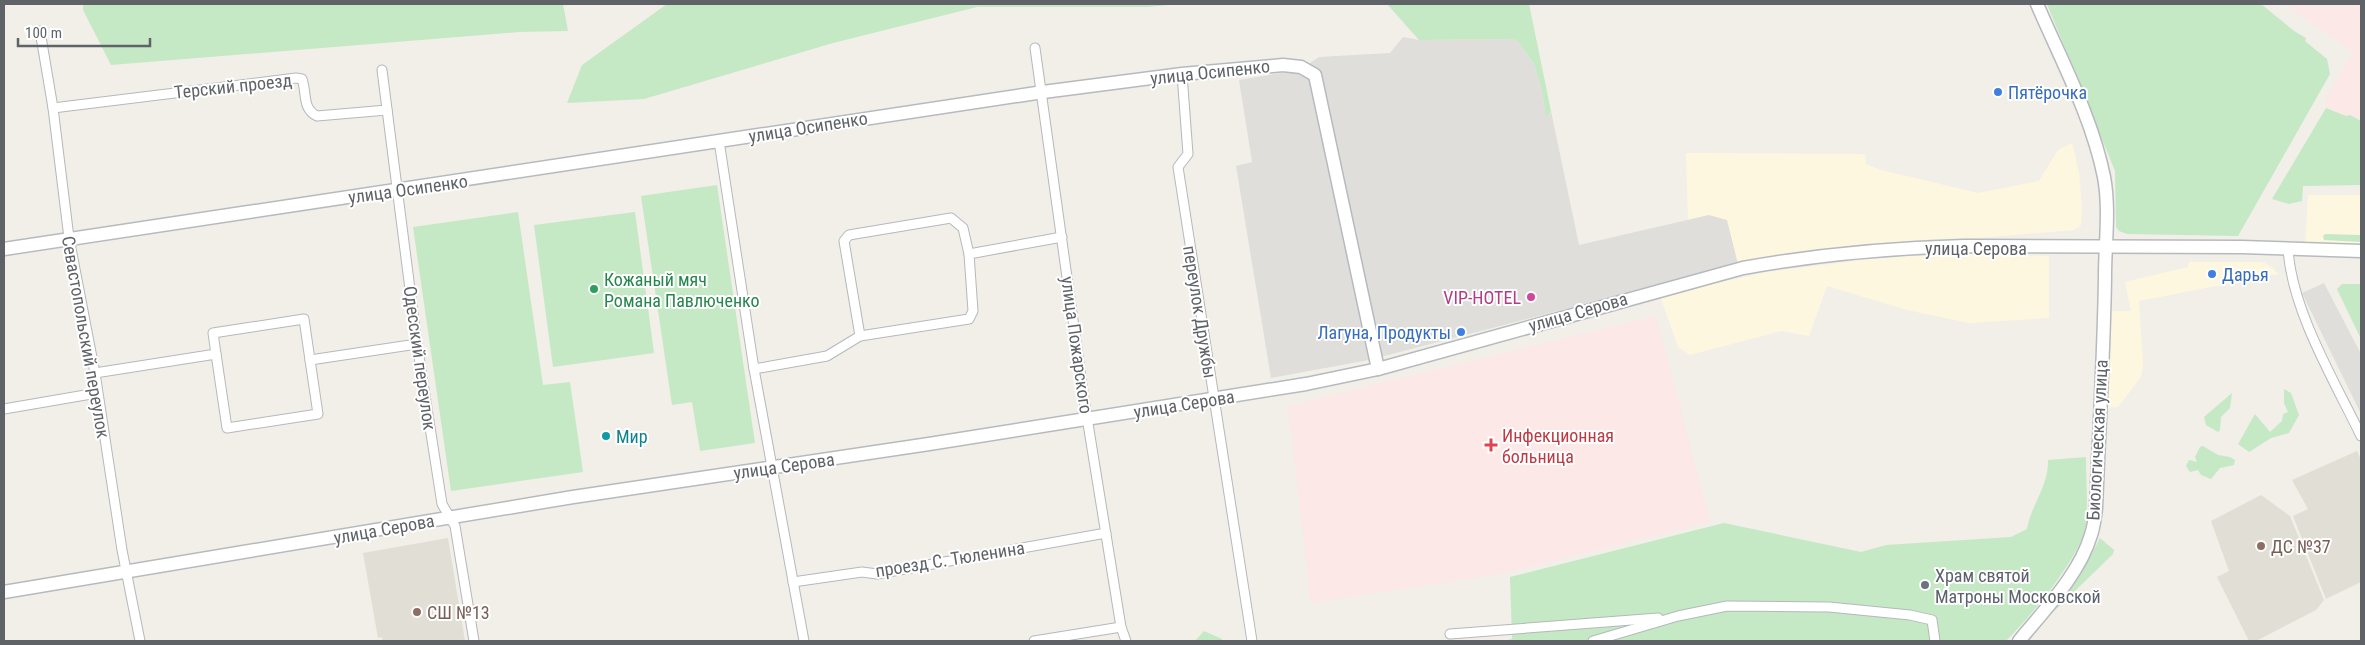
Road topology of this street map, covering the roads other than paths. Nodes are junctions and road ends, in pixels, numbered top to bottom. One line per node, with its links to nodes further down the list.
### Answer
1 (2037, 4): 13 (main road, Биологическая улица)
2 (40, 31): 7 (street, Севастопольский переулок)
3 (1035, 48): 6 (street, улица Пожарского)
4 (382, 70): 8 (street, Одесский переулок)
5 (1182, 74): 6 (main road, улица Осипенко); 23 (main road, улица Осипенко); 26 (street, переулок Дружбы)
6 (1043, 92): 9 (main road, улица Осипенко); 11 (street, улица Пожарского)
7 (53, 108): 8 (street, Терский проезд); 12 (street, Севастопольский переулок)
8 (387, 110): 10 (street, Одесский переулок)
9 (719, 141): 10 (main road, улица Осипенко); 22 (street)
10 (398, 191): 12 (main road, улица Осипенко); 19 (street, Одесский переулок)
11 (1062, 237): 17 (street); 28 (street, улица Пожарского)
12 (69, 238): 14 (main road, улица Осипенко); 24 (street, Севастопольский переулок)
13 (2106, 246): 15 (main road, улица Серова); 23 (main road, улица Серова); 47 (main road, Биологическая улица)
14 (4, 249)
15 (2288, 249): 16 (main road, улица Серова); 29 (street)
16 (2361, 251)
17 (969, 254): 18 (street); 18 (street)
18 (860, 336): 22 (street)
19 (417, 344): 21 (street); 31 (street, Одесский переулок)
20 (216, 354): 21 (street); 21 (street); 24 (street)
21 (310, 360)
22 (754, 369): 30 (street)
23 (1378, 369): 26 (main road, улица Серова)
24 (95, 373): 25 (street, Севастопольский переулок)
25 (97, 394): 27 (street); 33 (street, Севастопольский переулок)
26 (1214, 400): 28 (main road, улица Серова); 44 (street, переулок Дружбы)
27 (4, 410)
28 (1088, 419): 30 (main road, улица Серова); 32 (street, улица Пожарского)
29 (2361, 436)
30 (772, 468): 31 (main road, улица Серова); 34 (street)
31 (450, 517): 33 (main road, улица Серова); 40 (street, Одесский переулок)
32 (1106, 533): 34 (street, проезд С. Тюленина); 37 (street, улица Пожарского)
33 (126, 572): 35 (main road, улица Серова); 39 (street, Севастопольский переулок)
34 (793, 582): 41 (street)
35 (4, 592)
36 (1678, 616): 38 (street); 45 (street); 46 (street)
37 (1121, 627): 42 (street); 43 (street, улица Пожарского)
38 (1450, 634)
39 (140, 641)
40 (474, 641)
41 (804, 641)
42 (1034, 641)
43 (1126, 641)
44 (1252, 641)
45 (1593, 641)
46 (1935, 641)
47 (2019, 641)

